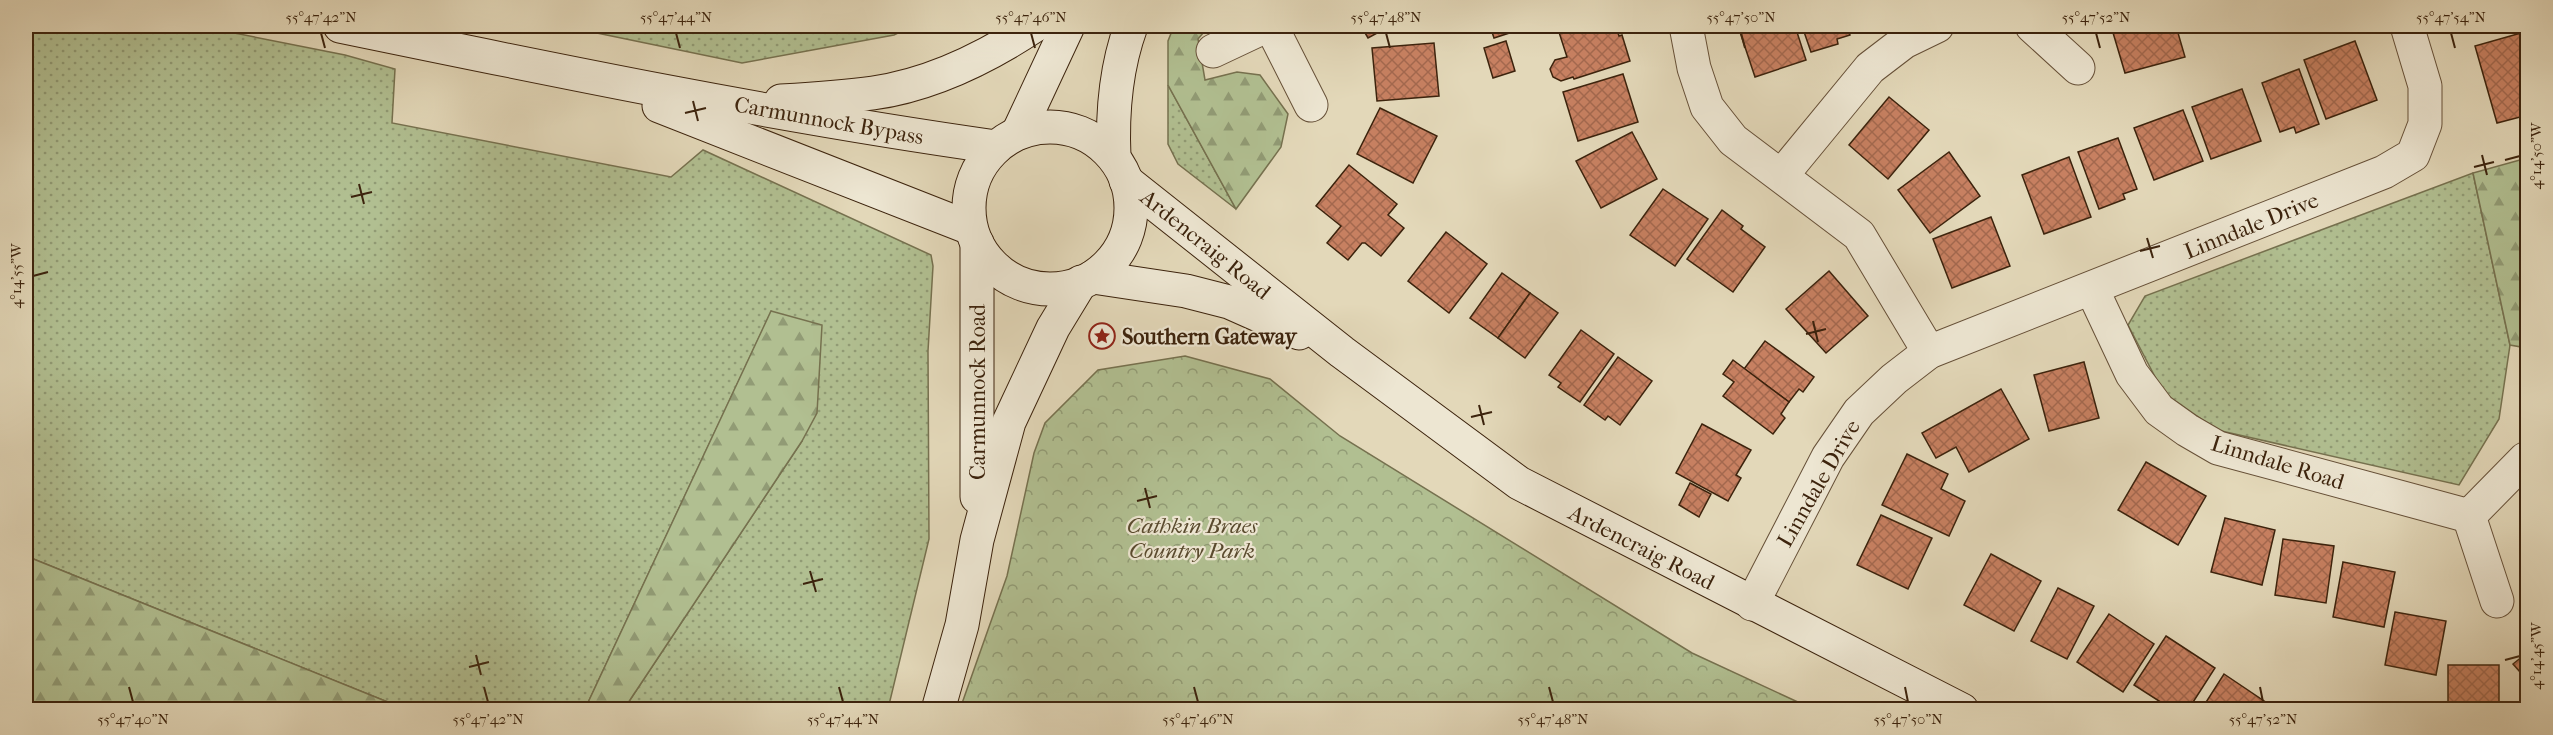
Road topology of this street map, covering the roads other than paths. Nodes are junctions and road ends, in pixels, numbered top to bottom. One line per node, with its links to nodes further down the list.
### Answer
1 (340, 26): 13 (street, Carmunnock Bypass)
2 (1035, 26): 14 (street)
3 (1068, 26): 16 (street)
4 (1131, 26): 17 (street)
5 (1266, 26): 11 (street)
6 (1271, 26): 15 (street)
7 (1686, 26): 18 (street)
8 (1937, 26): 18 (street)
9 (2032, 26): 12 (street)
10 (2407, 26): 21 (street, Linndale Drive)
11 (1213, 51)
12 (2078, 68)
13 (591, 78): 14 (street, Carmunnock Bypass); 19 (street, Carmunnock Bypass)
14 (737, 105): 16 (street, Carmunnock Bypass)
15 (1311, 105)
16 (1007, 140): 17 (street); 19 (street)
17 (1120, 169): 20 (street); 22 (street, Ardencraig Road)
18 (1782, 175): 23 (street)
19 (974, 236): 20 (street); 26 (street, Carmunnock Road)
20 (1087, 280): 22 (street, Ardencraig Road); 26 (street, Carmunnock Road)
21 (2092, 289): 23 (street, Linndale Drive); 25 (street, Linndale Road)
22 (1341, 352): 28 (street, Ardencraig Road)
23 (1929, 352): 28 (street, Linndale Drive)
24 (2525, 459): 25 (street)
25 (2469, 516): 27 (street)
26 (977, 540): 29 (street, Carmunnock Road)
27 (2497, 601)
28 (1752, 604): 30 (street, Ardencraig Road)
29 (938, 710)
30 (1962, 710)

